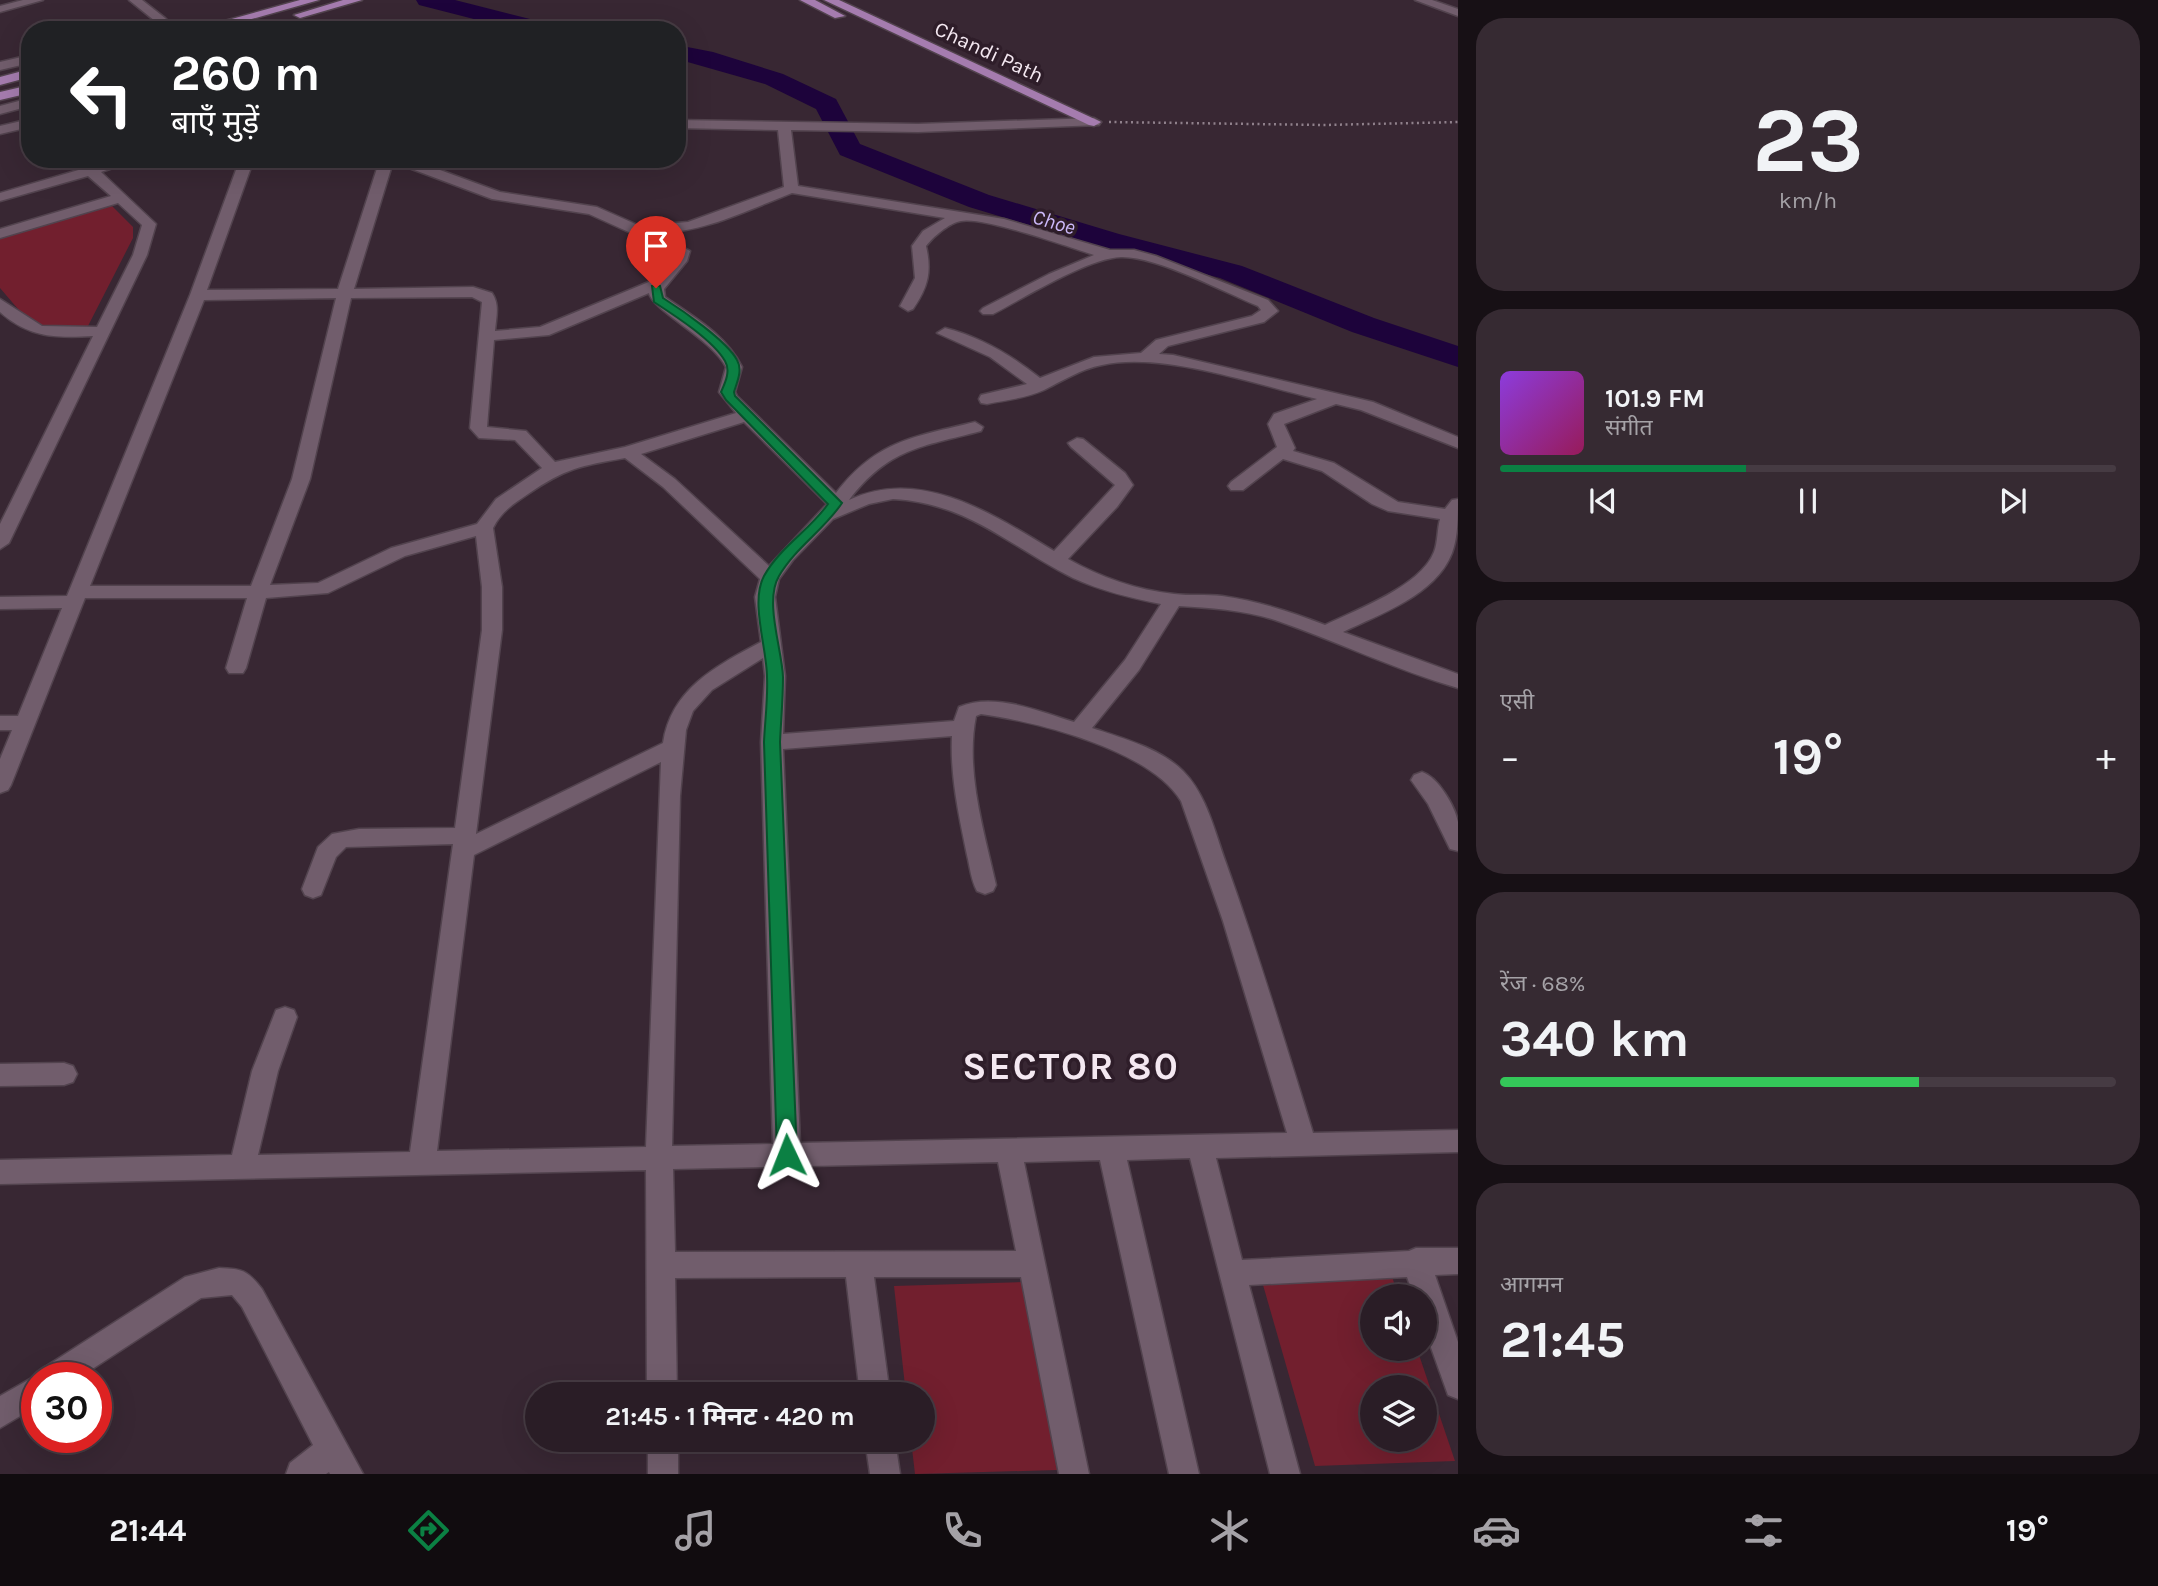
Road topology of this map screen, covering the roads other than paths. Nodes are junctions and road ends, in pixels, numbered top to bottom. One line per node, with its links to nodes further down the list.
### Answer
1 (37, 0): 8 (street)
2 (135, 0): 10 (street)
3 (313, 0): 11 (main road)
4 (356, 0): 12 (main road)
5 (806, 0): 21 (main road, Chandi Path)
6 (830, 0): 22 (main road, Chandi Path)
7 (1421, 0): 9 (street)
8 (0, 9)
9 (1458, 13)
10 (161, 21)
11 (232, 21)
12 (279, 21)
13 (21, 61): 14 (street)
14 (0, 66)
15 (21, 75): 16 (main road)
16 (0, 81)
17 (21, 91): 18 (main road)
18 (0, 96)
19 (21, 104): 20 (street)
20 (0, 110)
21 (1067, 121): 22 (street); 25 (street)
22 (1094, 122)
23 (21, 124): 26 (street)
24 (686, 124): 25 (street)
25 (784, 127): 35 (street)
26 (0, 130)
27 (68, 168): 33 (street)
28 (77, 168): 36 (street)
29 (88, 168): 37 (street)
30 (244, 168): 43 (street)
31 (384, 168): 44 (street)
32 (421, 168): 39 (street)
33 (17, 177): 34 (street); 36 (street)
34 (0, 182)
35 (791, 189): 38 (street); 39 (street)
36 (6, 195)
37 (120, 198): 40 (street); 48 (street)
38 (959, 216): 41 (street); 46 (street)
39 (637, 228): 42 (street)
40 (0, 234)
41 (1110, 256): 47 (street); 51 (street)
42 (661, 282): 50 (street); 55 (street)
43 (198, 295): 44 (street); 70 (street)
44 (344, 295): 50 (street); 69 (street)
45 (0, 304): 48 (street)
46 (908, 306)
47 (988, 311)
48 (104, 331): 66 (street)
49 (945, 333): 52 (street)
50 (487, 336): 61 (street)
51 (1146, 357): 52 (street); 53 (street)
52 (1039, 386): 54 (street)
53 (1336, 398): 58 (street); 60 (street)
54 (987, 399)
55 (748, 415): 59 (street); 64 (street)
56 (975, 427): 64 (street)
57 (1077, 443): 67 (street)
58 (1458, 443)
59 (628, 452): 61 (street); 68 (street)
60 (1282, 453): 62 (street); 63 (street)
61 (552, 470): 65 (street)
62 (1237, 486)
63 (1453, 509): 73 (street)
64 (830, 511): 67 (street); 68 (street)
65 (484, 528): 69 (street); 85 (street)
66 (0, 543)
67 (1056, 560): 71 (street)
68 (770, 578): 74 (street)
69 (258, 592): 70 (street); 75 (street)
70 (77, 597): 72 (street); 78 (street)
71 (1173, 600): 73 (street); 80 (street)
72 (0, 603)
73 (1326, 633): 76 (street)
74 (773, 645): 81 (street); 82 (street)
75 (236, 668)
76 (1458, 681)
77 (0, 723): 78 (street)
78 (26, 723): 84 (street)
79 (961, 728): 80 (street); 81 (street); 87 (street)
80 (1078, 731): 93 (street)
81 (772, 742): 97 (street)
82 (674, 747): 85 (street); 98 (street)
83 (1422, 780): 86 (street)
84 (0, 785)
85 (463, 844): 88 (street); 99 (street)
86 (1458, 844)
87 (985, 885)
88 (313, 889)
89 (285, 1017): 100 (street)
90 (0, 1074): 91 (street)
91 (64, 1074)
92 (1458, 1141): 93 (street)
93 (1304, 1145): 94 (street)
94 (1200, 1147): 95 (street); 107 (street)
95 (1111, 1149): 96 (street); 121 (street)
96 (1009, 1151): 97 (street); 105 (street)
97 (787, 1155): 98 (street)
98 (659, 1158): 99 (street); 106 (street)
99 (422, 1163): 100 (street)
100 (242, 1167): 101 (street)
101 (0, 1172)
102 (1416, 1261): 103 (street); 107 (street); 111 (street)
103 (1458, 1261)
104 (858, 1263): 105 (street); 106 (street); 110 (street)
105 (1032, 1264): 120 (street)
106 (661, 1265): 109 (street)
107 (1232, 1273): 122 (street)
108 (78, 1362): 116 (street)
109 (662, 1382)
110 (873, 1382)
111 (1458, 1385)
112 (21, 1399): 113 (street)
113 (0, 1413)
114 (663, 1452): 118 (street)
115 (882, 1452): 119 (street)
116 (340, 1462): 117 (street)
117 (301, 1474)
118 (663, 1474)
119 (885, 1474)
120 (1074, 1474)
121 (1184, 1474)
122 (1285, 1474)

